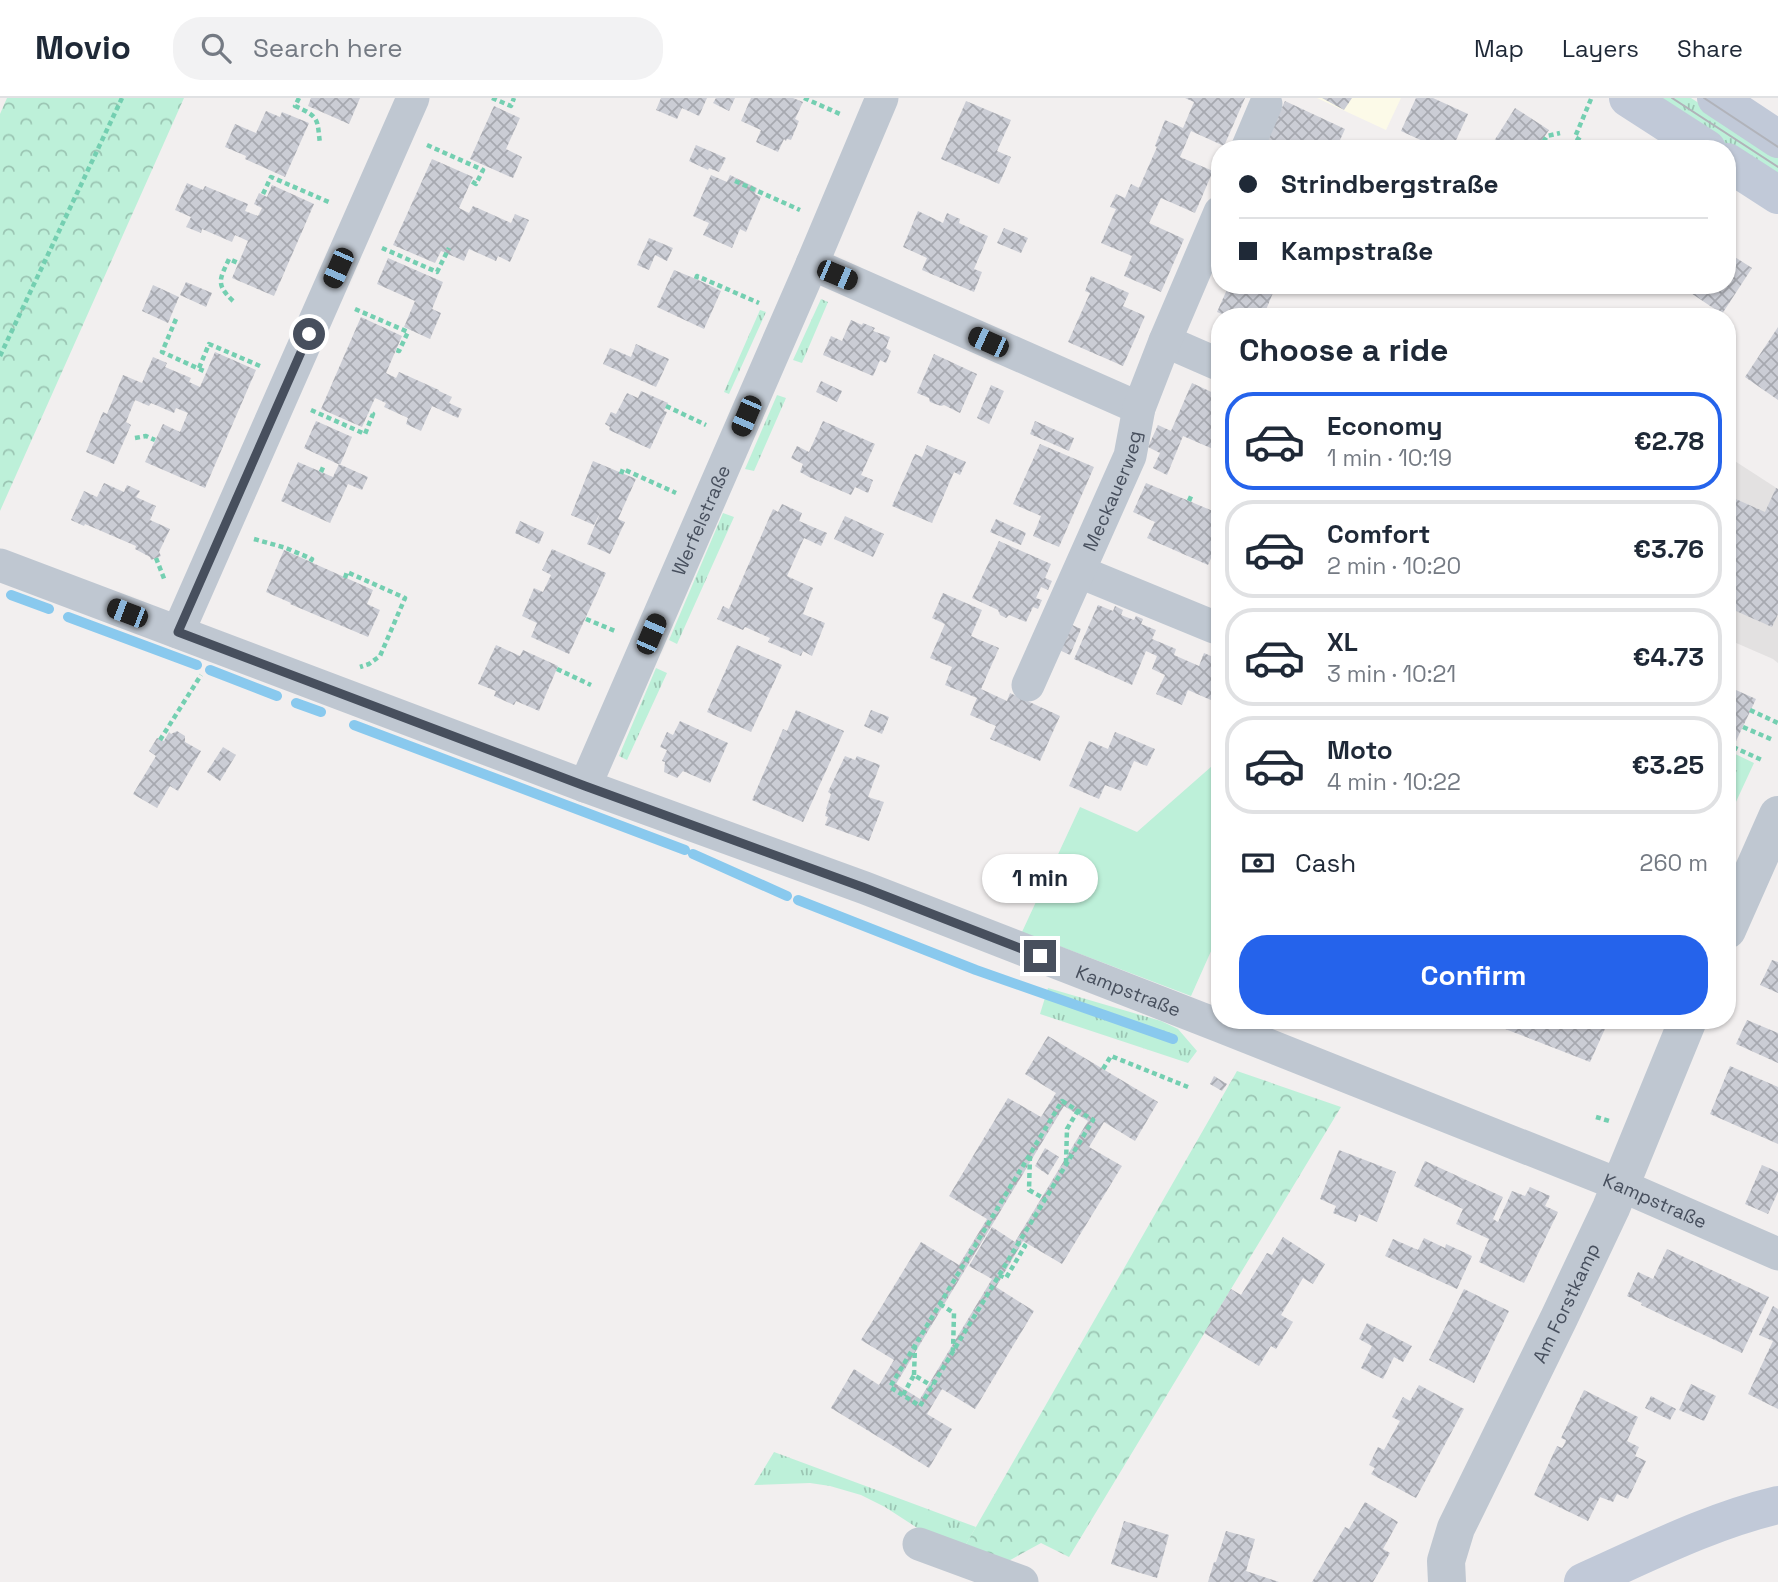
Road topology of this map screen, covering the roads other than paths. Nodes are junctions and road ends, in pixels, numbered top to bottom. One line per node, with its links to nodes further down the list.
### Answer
1 (412, 98): 19 (street)
2 (882, 98): 12 (street, Werfelstraße)
3 (1628, 98): 8 (main road)
4 (1716, 98): 6 (main road)
5 (1266, 104): 7 (street)
6 (1778, 139)
7 (1251, 140)
8 (1693, 140)
9 (1736, 168): 10 (main road)
10 (1778, 195)
11 (1211, 233): 13 (street, Meckauerweg)
12 (811, 264): 15 (street, Meckauerweg); 21 (street, Werfelstraße)
13 (1165, 341): 14 (street); 15 (street, Meckauerweg)
14 (1211, 361)
15 (1139, 408): 17 (street, Meckauerweg)
16 (0, 565): 19 (street, Kampstraße)
17 (1080, 572): 18 (street, Meckauerweg); 20 (street, Meckauerweg)
18 (1211, 626)
19 (178, 632): 21 (street, Kampstraße)
20 (1028, 685)
21 (585, 786): 24 (street, Kampstraße)
22 (1778, 815): 23 (street)
23 (1736, 910)
24 (1211, 1023)
25 (1228, 1029): 27 (street, Kampstraße)
26 (1684, 1029): 27 (street, Am Forstkamp)
27 (1620, 1185): 28 (street, Kampstraße); 32 (street, Am Forstkamp)
28 (1778, 1254)
29 (1778, 1506): 33 (main road)
30 (919, 1545): 31 (street)
31 (1022, 1582)
32 (1447, 1582)
33 (1583, 1582)

